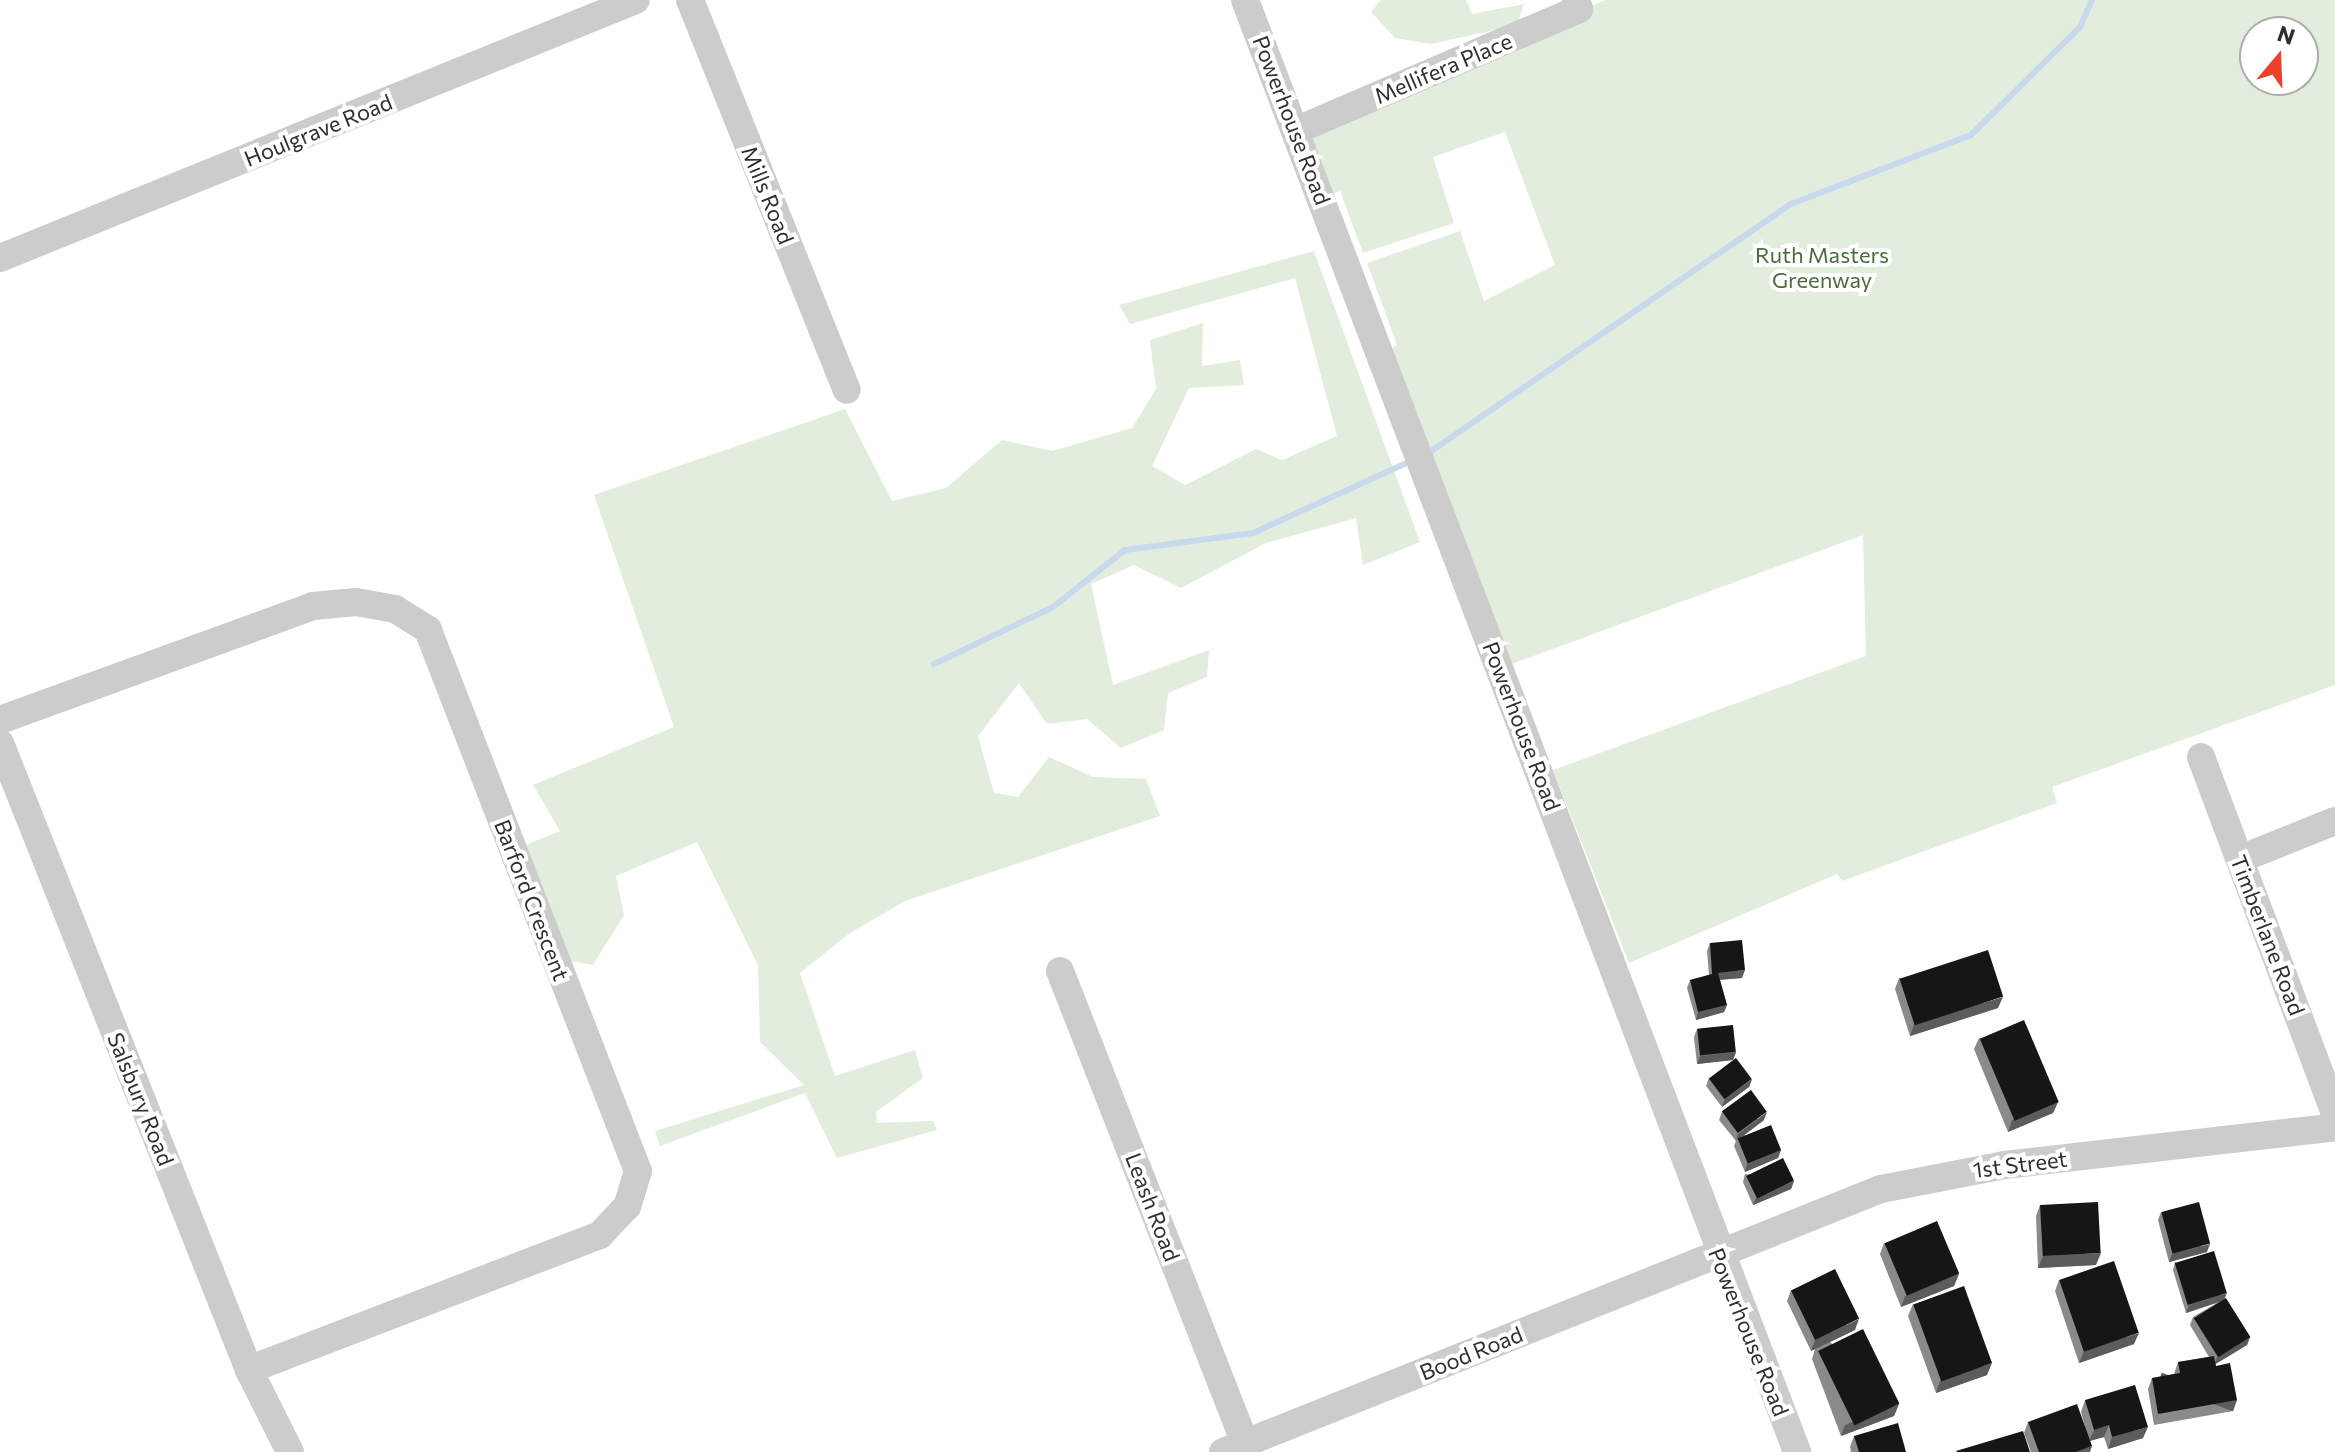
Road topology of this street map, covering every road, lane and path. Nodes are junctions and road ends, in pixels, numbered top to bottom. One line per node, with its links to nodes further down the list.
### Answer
1 (636, 0): 6 (street, Houlgrave Road)
2 (690, 0): 7 (street, Mills Road)
3 (1245, 0): 5 (street, Powerhouse Road)
4 (1576, 0): 5 (street, Mellifera Place)
5 (1297, 130): 16 (street, Powerhouse Road)
6 (0, 258)
7 (847, 390)
8 (0, 720): 17 (street, Barford Crescent)
9 (0, 743): 17 (street, Salsbury Road)
10 (2201, 757): 12 (street, Timberlane Road)
11 (2335, 821): 12 (street)
12 (2240, 859): 14 (street, Timberlane Road)
13 (1060, 971): 18 (street, Leash Road)
14 (2335, 1113)
15 (2335, 1127): 16 (street, 1st Street)
16 (1718, 1253): 18 (street, Bood Road); 20 (street, Powerhouse Road)
17 (249, 1370): 19 (street, Salsbury Road)
18 (1234, 1448)
19 (290, 1452)
20 (1797, 1452)

